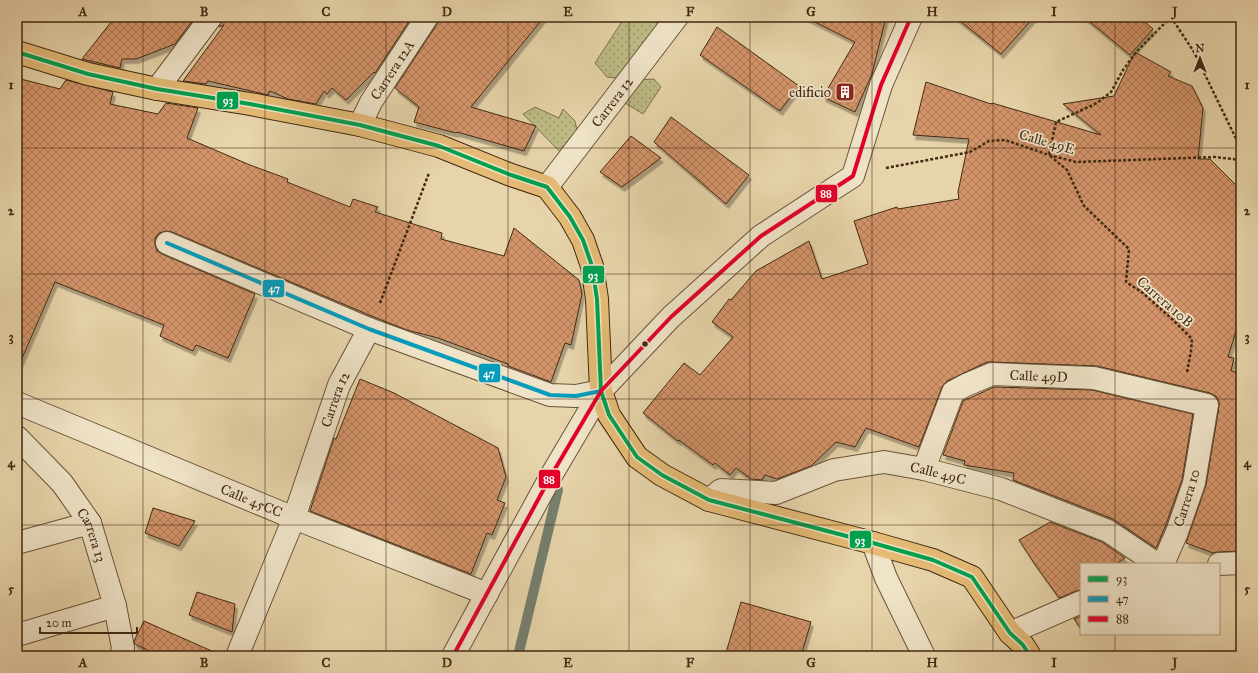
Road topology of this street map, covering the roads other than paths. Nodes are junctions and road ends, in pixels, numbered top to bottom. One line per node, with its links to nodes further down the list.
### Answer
1 (211, 17): 6 (street)
2 (427, 17): 7 (street, Carrera 12A)
3 (677, 17): 8 (street, Carrera 12)
4 (911, 17): 11 (street)
5 (17, 52): 6 (main road)
6 (157, 89): 7 (main road)
7 (360, 125): 8 (main road)
8 (548, 187): 11 (main road)
9 (167, 242): 10 (street)
10 (370, 329): 11 (street); 17 (street, Carrera 12)
11 (601, 392): 16 (main road); 25 (street)
12 (17, 403): 17 (street, Calle 45CC)
13 (1207, 405): 15 (street, Calle 49D); 22 (street, Carrera 10)
14 (21, 446): 18 (street, Carrera 13)
15 (924, 469): 16 (street, Calle 49C); 21 (street, Calle 49C)
16 (709, 500): 20 (main road)
17 (294, 518): 25 (street, Calle 45CC); 31 (street, Carrera 12)
18 (90, 523): 19 (street); 27 (street, Carrera 13)
19 (17, 543)
20 (873, 543): 28 (main road); 33 (street)
21 (1156, 563)
22 (1163, 563)
23 (1241, 563): 24 (street)
24 (1220, 564)
25 (487, 594): 32 (street)
26 (1080, 602): 28 (street)
27 (115, 606): 29 (street); 30 (street, Carrera 13)
28 (1010, 633): 34 (main road)
29 (17, 635)
30 (128, 653)
31 (237, 656)
32 (453, 656)
33 (924, 656)
34 (1030, 656)

